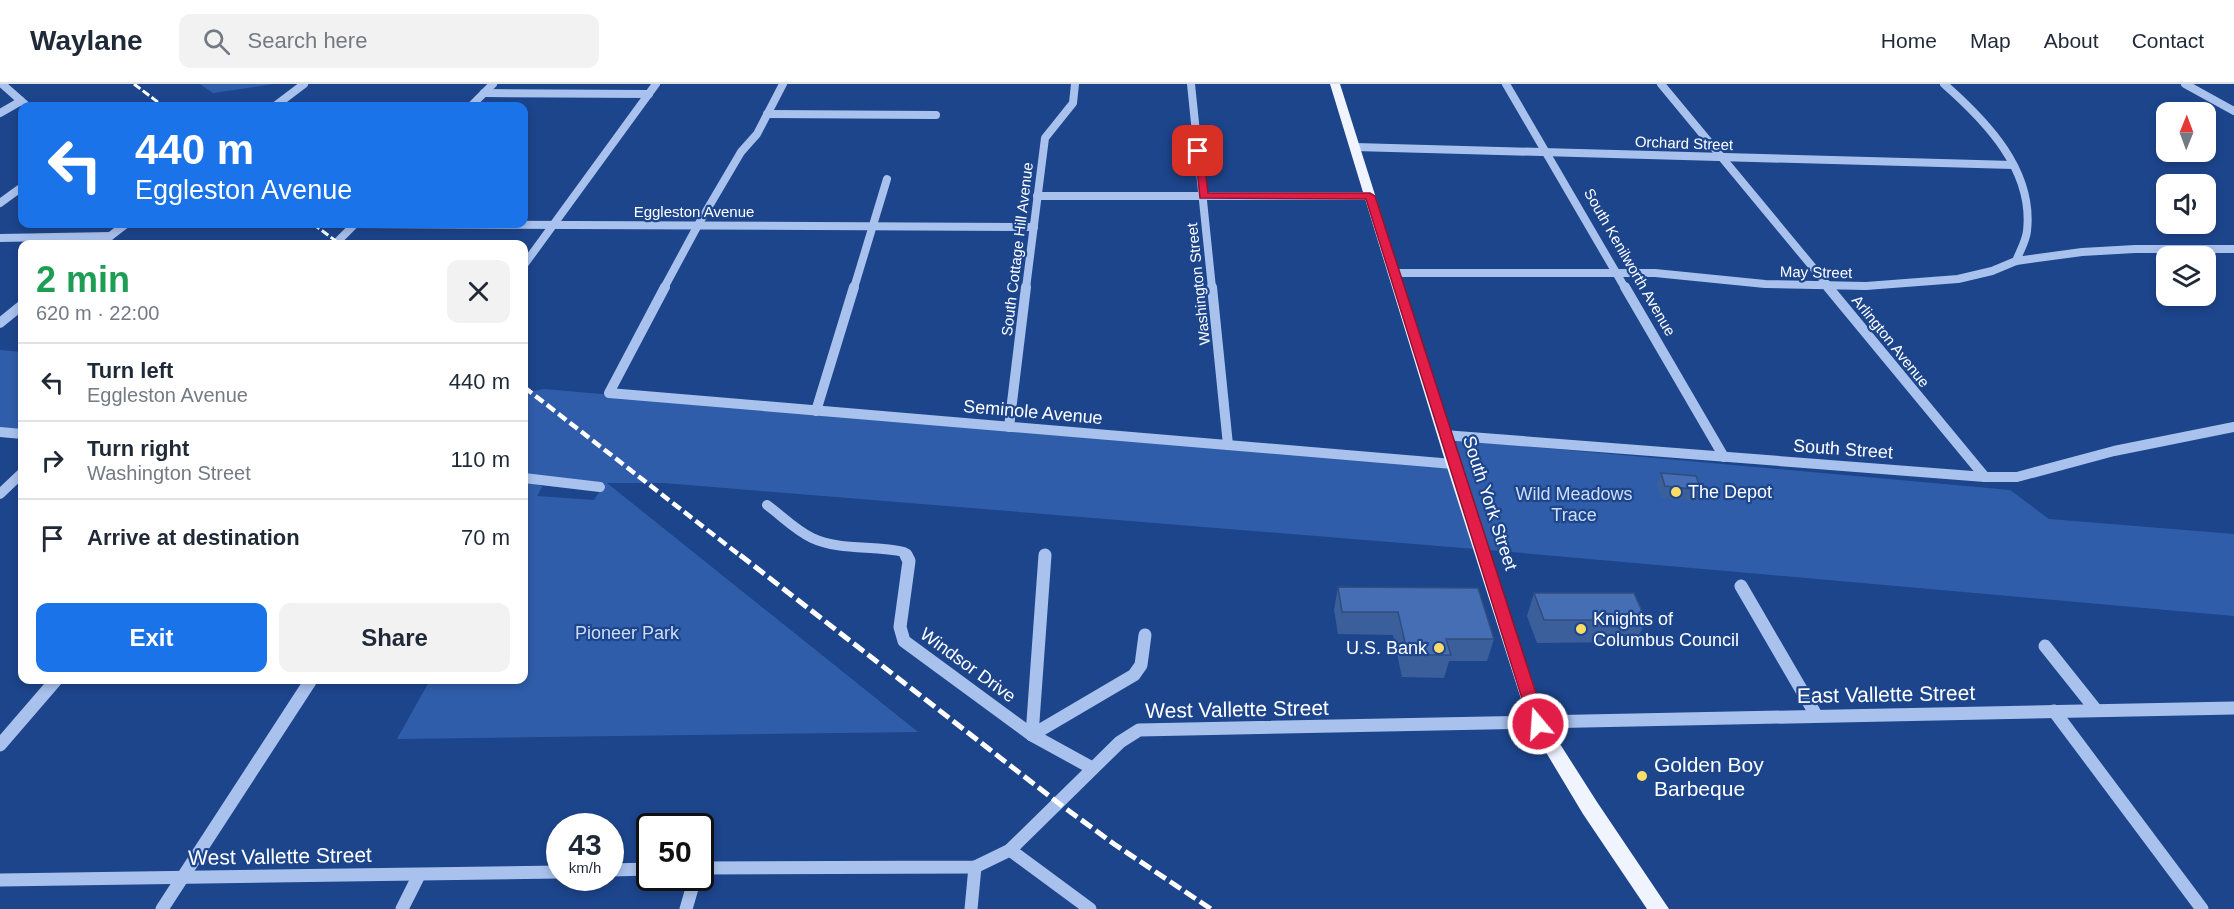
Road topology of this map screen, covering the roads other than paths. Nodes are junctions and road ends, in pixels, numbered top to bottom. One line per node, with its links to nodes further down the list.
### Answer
1 (2, 84): 15 (street)
2 (304, 84): 16 (street)
3 (493, 84): 13 (street)
4 (656, 84): 14 (street)
5 (783, 84): 21 (street)
6 (1075, 84): 29 (street, South Cottage Hill Avenue)
7 (1191, 84): 30 (street, Washington Street)
8 (1335, 84): 23 (main road, South York Street)
9 (1506, 84): 24 (street, South Kenilworth Avenue)
10 (1661, 84): 25 (street, Arlington Avenue)
11 (1944, 84): 26 (street)
12 (2185, 84): 19 (street)
13 (484, 93): 14 (street); 17 (street)
14 (649, 94): 34 (street)
15 (22, 102)
16 (280, 102)
17 (475, 102)
18 (18, 106): 20 (street)
19 (2234, 111)
20 (0, 113)
21 (767, 114): 22 (street); 35 (street)
22 (936, 115)
23 (1355, 147): 24 (street, Orchard Street); 31 (main road, South York Street)
24 (1546, 153): 25 (street, Orchard Street); 47 (street, South Kenilworth Avenue)
25 (1722, 157): 26 (street, Orchard Street); 49 (street, Arlington Avenue)
26 (2013, 165): 46 (street)
27 (886, 179): 36 (street)
28 (18, 190): 32 (street)
29 (1037, 196): 30 (street); 37 (street, South Cottage Hill Avenue)
30 (1203, 196): 31 (street); 58 (street, Washington Street)
31 (1370, 196): 48 (main road, South York Street)
32 (0, 203)
33 (528, 224): 34 (street, Eggleston Avenue)
34 (554, 224): 35 (street, Eggleston Avenue); 45 (street)
35 (698, 225): 36 (street, Eggleston Avenue); 52 (street, Seminole Avenue)
36 (872, 226): 37 (street, Eggleston Avenue); 52 (street)
37 (1034, 227): 53 (street, South Cottage Hill Avenue)
38 (121, 228): 40 (street)
39 (351, 228): 43 (street)
40 (111, 236): 41 (street); 42 (street)
41 (0, 238)
42 (106, 240)
43 (339, 240)
44 (2234, 249): 46 (street, May Street)
45 (528, 260)
46 (2016, 261): 49 (street, May Street)
47 (1616, 272): 48 (street, May Street); 49 (street, May Street); 59 (street, South Kenilworth Avenue)
48 (1393, 273): 57 (main road, South York Street)
49 (1828, 286): 62 (street, Arlington Avenue)
50 (18, 308): 51 (street)
51 (0, 323)
52 (816, 411): 53 (street, Seminole Avenue)
53 (1009, 427): 58 (street, Seminole Avenue)
54 (2234, 427): 62 (street, South Street)
55 (0, 432): 56 (street)
56 (18, 434)
57 (1444, 435): 59 (street, South Street); 60 (main road, South York Street)
58 (1228, 445): 60 (street, Seminole Avenue)
59 (1724, 457): 62 (street, South Street)
60 (1453, 464): 77 (main road, South York Street)
61 (18, 476): 65 (street)
62 (1985, 477)
63 (528, 478): 64 (street)
64 (600, 487)
65 (0, 494)
66 (767, 505): 78 (street, Windsor Drive)
67 (1046, 555): 78 (street)
68 (1741, 586): 76 (street)
69 (1145, 635): 78 (street)
70 (2045, 646): 74 (street)
71 (53, 684): 79 (street)
72 (308, 684): 86 (street)
73 (2234, 708): 74 (street, East Vallette Street)
74 (2096, 710): 75 (street, East Vallette Street)
75 (2054, 711): 76 (street, East Vallette Street); 95 (street)
76 (1816, 715): 77 (street, East Vallette Street)
77 (1538, 724): 80 (street, West Vallette Street); 94 (main road, South York Street)
78 (1032, 735): 80 (street, Windsor Drive)
79 (0, 745)
80 (1092, 768): 81 (street, West Vallette Street)
81 (1010, 850): 82 (street, West Vallette Street); 93 (street)
82 (975, 867): 83 (street, West Vallette Street); 92 (street)
83 (714, 868)
84 (546, 872): 85 (street, West Vallette Street)
85 (419, 875): 86 (street, West Vallette Street); 90 (street)
86 (182, 878): 87 (street, West Vallette Street); 89 (street)
87 (0, 880)
88 (691, 891): 91 (street)
89 (162, 909)
90 (402, 909)
91 (686, 909)
92 (971, 909)
93 (1090, 909)
94 (1659, 909)
95 (2202, 909)

